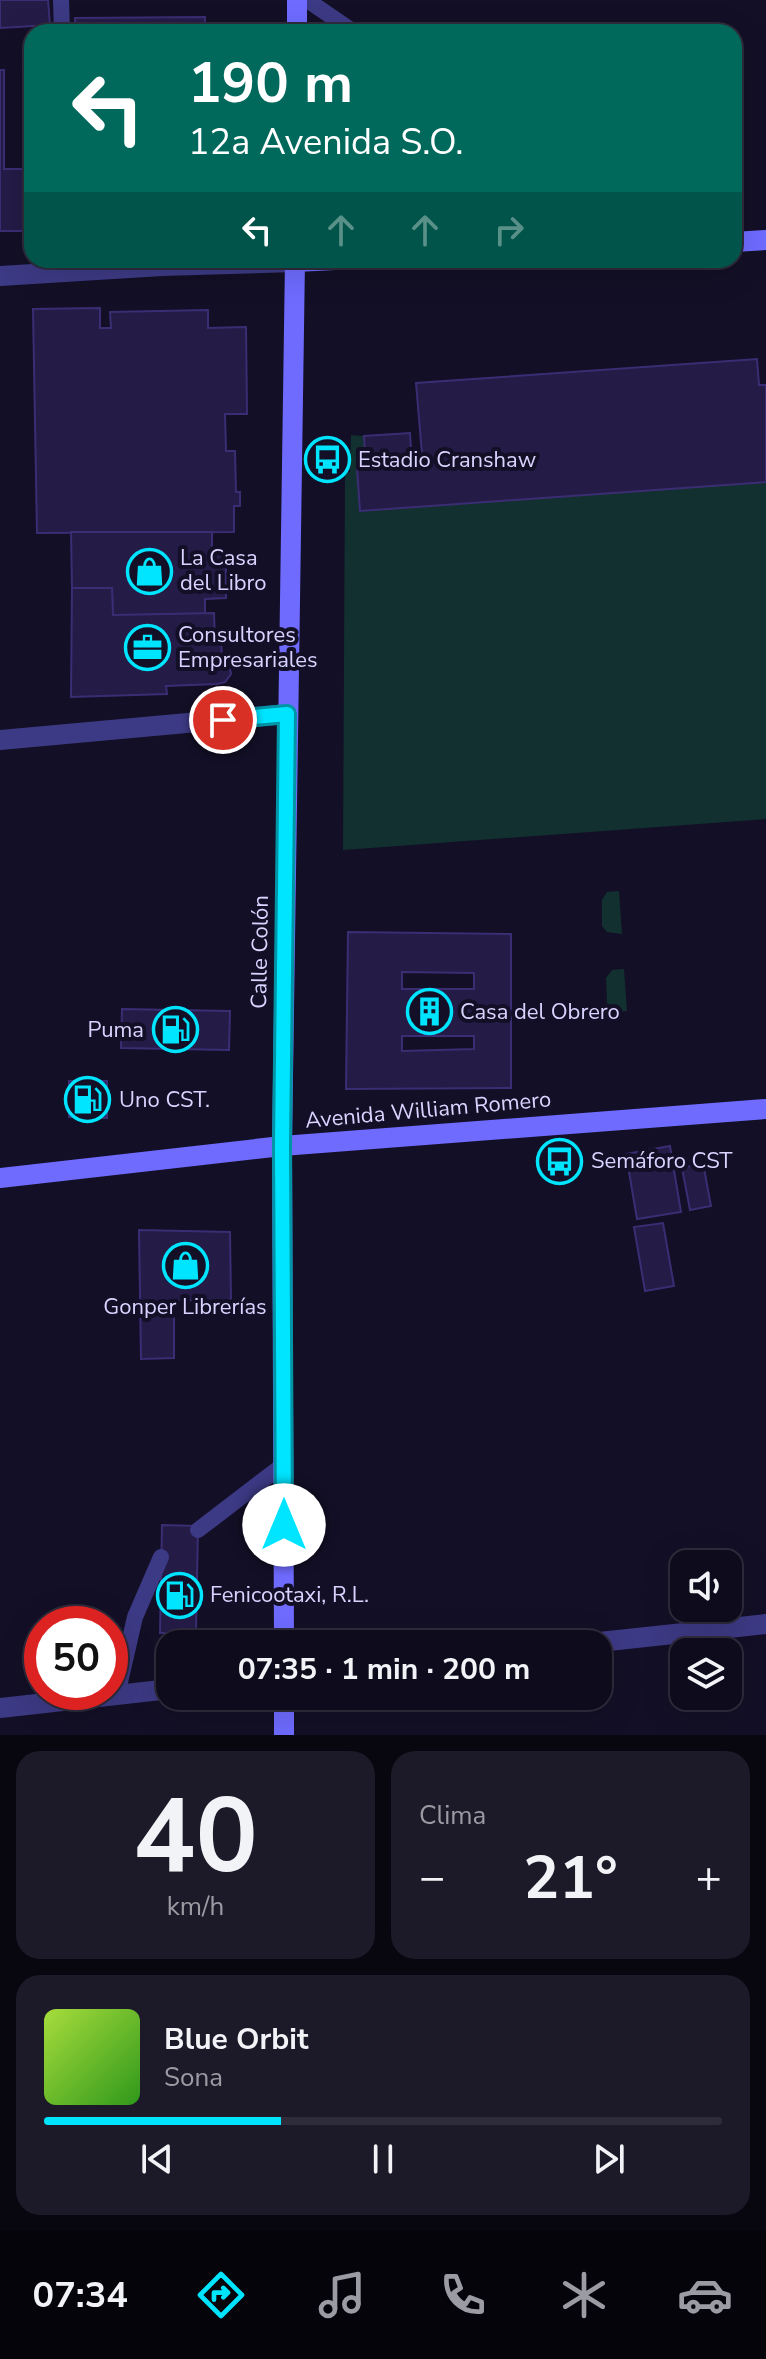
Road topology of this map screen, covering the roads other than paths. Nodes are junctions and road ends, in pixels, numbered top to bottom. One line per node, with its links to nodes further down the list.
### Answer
1 (61, 0): 4 (lane)
2 (297, 0): 5 (main road)
3 (307, 0): 6 (lane)
4 (62, 24)
5 (297, 24)
6 (342, 24)
7 (766, 240): 8 (main road)
8 (742, 242)
9 (56, 268): 11 (street)
10 (295, 268): 12 (main road, Calle Colón)
11 (0, 276)
12 (287, 714): 13 (street); 15 (main road, Calle Colón)
13 (0, 740)
14 (766, 1109): 15 (main road, Avenida William Romero)
15 (282, 1146): 16 (main road, Avenida William Romero); 17 (main road, Calle Colón)
16 (0, 1178)
17 (283, 1465): 18 (lane); 21 (main road, Calle Colón)
18 (198, 1530)
19 (161, 1557): 23 (lane)
20 (766, 1624): 22 (street)
21 (284, 1630)
22 (612, 1641)
23 (128, 1647)
24 (156, 1691): 25 (street)
25 (128, 1694)
26 (24, 1705): 27 (street)
27 (0, 1708)
28 (284, 1710): 29 (main road)
29 (284, 1735)

